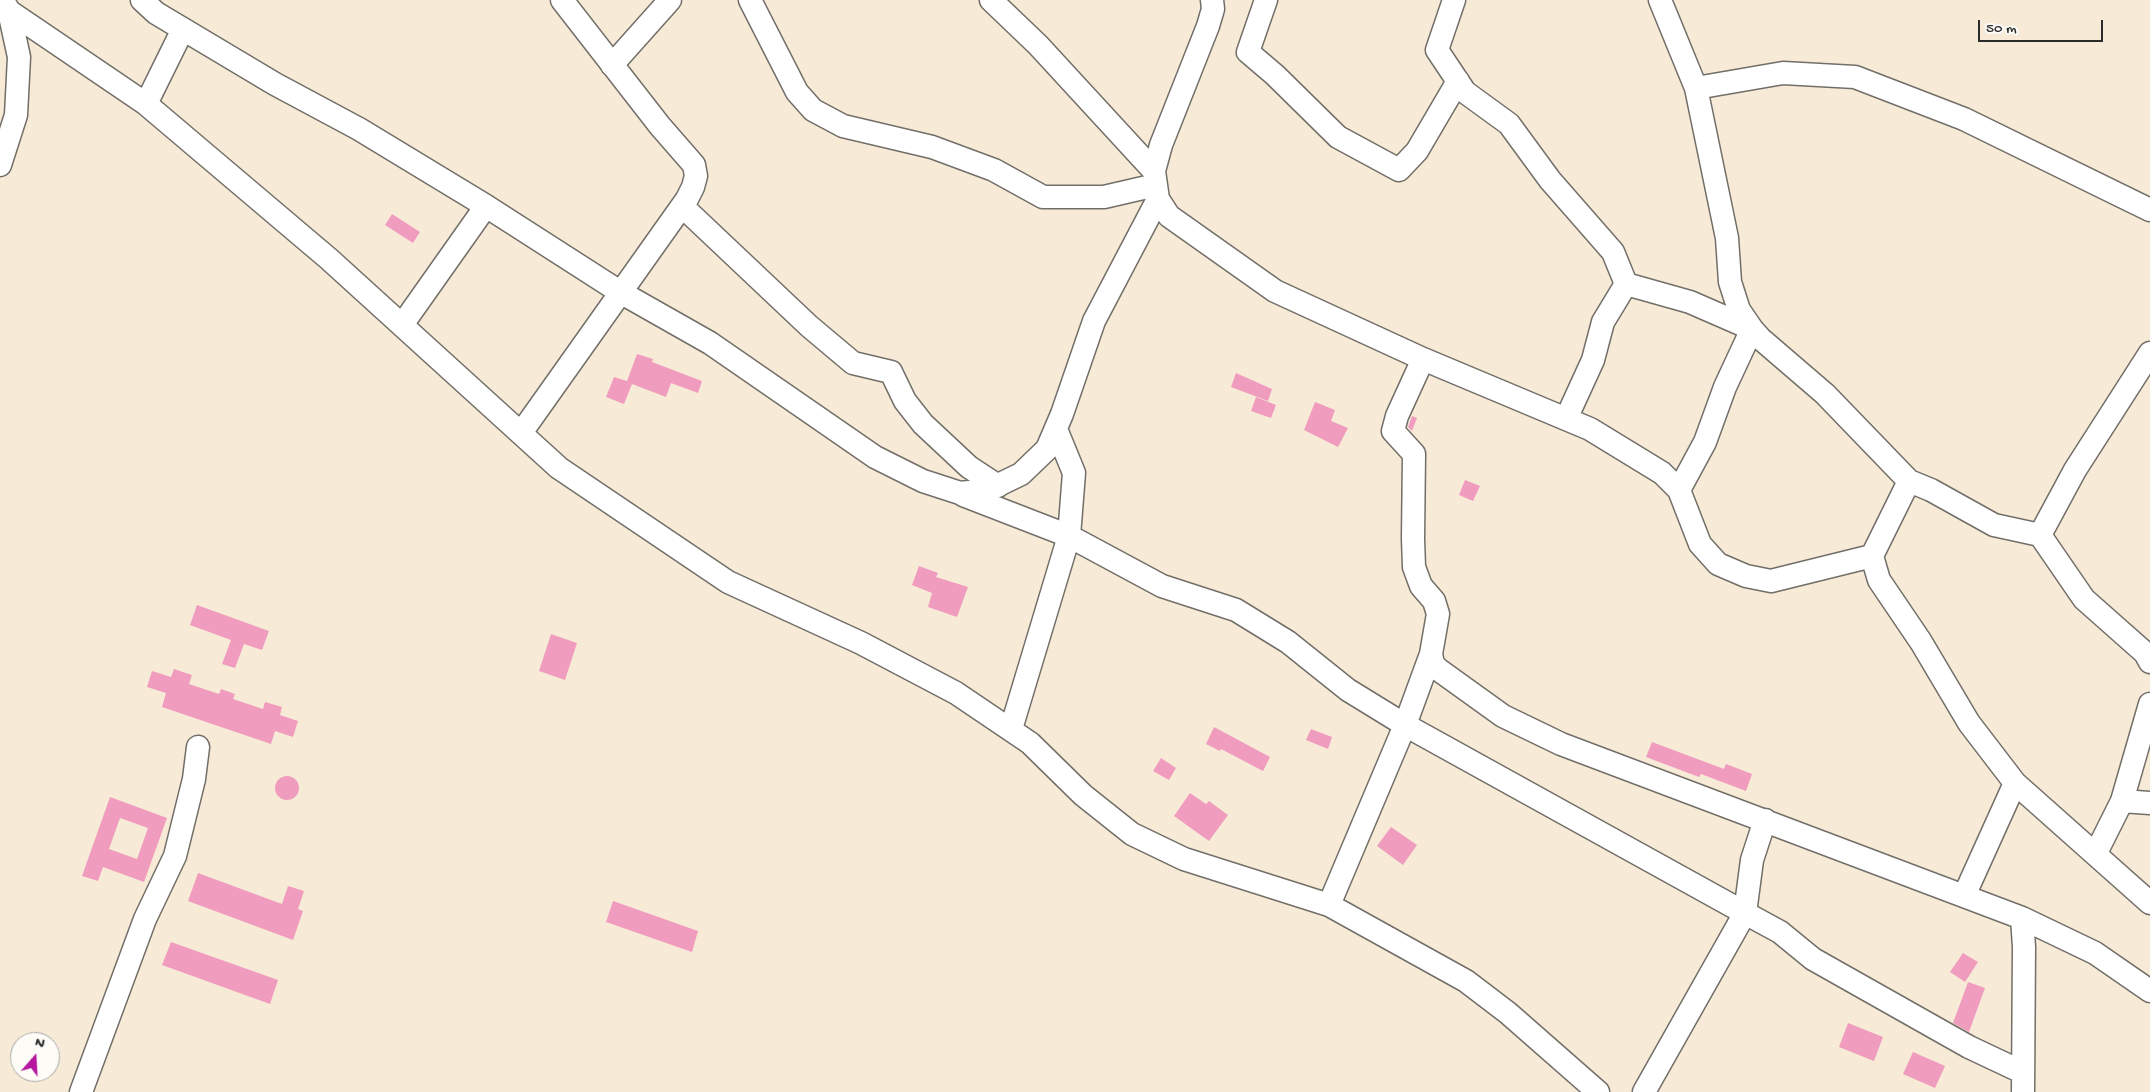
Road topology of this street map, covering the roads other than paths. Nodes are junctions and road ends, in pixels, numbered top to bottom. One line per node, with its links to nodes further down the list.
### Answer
1 (562, 0): 14 (street)
2 (670, 0): 14 (street)
3 (750, 0): 19 (street)
4 (991, 0): 12 (street)
5 (1011, 0): 12 (street)
6 (1212, 0): 19 (street)
7 (1266, 0): 15 (street)
8 (1454, 0): 15 (street)
9 (1660, 0): 16 (street)
10 (154, 4): 13 (street)
11 (6, 6): 17 (street); 18 (street)
12 (1018, 25): 19 (street)
13 (183, 29): 17 (street); 20 (street)
14 (612, 65): 21 (street)
15 (1458, 81): 23 (street)
16 (1696, 88): 22 (street); 26 (street)
17 (146, 104): 25 (street)
18 (0, 165)
19 (1156, 185): 28 (street); 30 (street)
20 (486, 206): 24 (street); 25 (street)
21 (682, 206): 24 (street); 33 (street)
22 (2150, 210)
23 (1626, 284): 26 (street); 29 (street)
24 (620, 292): 31 (street); 35 (street)
25 (402, 326): 31 (street)
26 (1752, 329): 32 (street); 34 (street)
27 (2150, 353): 36 (street)
28 (1423, 359): 29 (street); 39 (street)
29 (1566, 419): 34 (street)
30 (1056, 429): 33 (street); 37 (street)
31 (521, 433): 43 (street)
32 (1909, 481): 36 (street); 38 (street)
33 (998, 486): 35 (street)
34 (1680, 490): 38 (street)
35 (960, 493): 37 (street)
36 (2040, 535): 40 (street)
37 (1069, 536): 42 (street); 43 (street)
38 (1872, 556): 45 (street)
39 (1431, 654): 42 (street); 48 (street)
40 (2150, 662)
41 (2150, 704): 46 (street)
42 (1405, 725): 52 (street); 53 (street)
43 (1011, 729): 52 (street)
44 (198, 747): 57 (street)
45 (2015, 783): 49 (street); 50 (street)
46 (2122, 802): 47 (street); 49 (street)
47 (2150, 803)
48 (1765, 820): 50 (street); 53 (street)
49 (2096, 853): 51 (street)
50 (1964, 896): 54 (street)
51 (2150, 903)
52 (1329, 904): 58 (street)
53 (1745, 913): 56 (street); 59 (street)
54 (2022, 918): 55 (street); 56 (street)
55 (2150, 991)
56 (2023, 1082)
57 (81, 1092)
58 (1598, 1092)
59 (1644, 1092)

